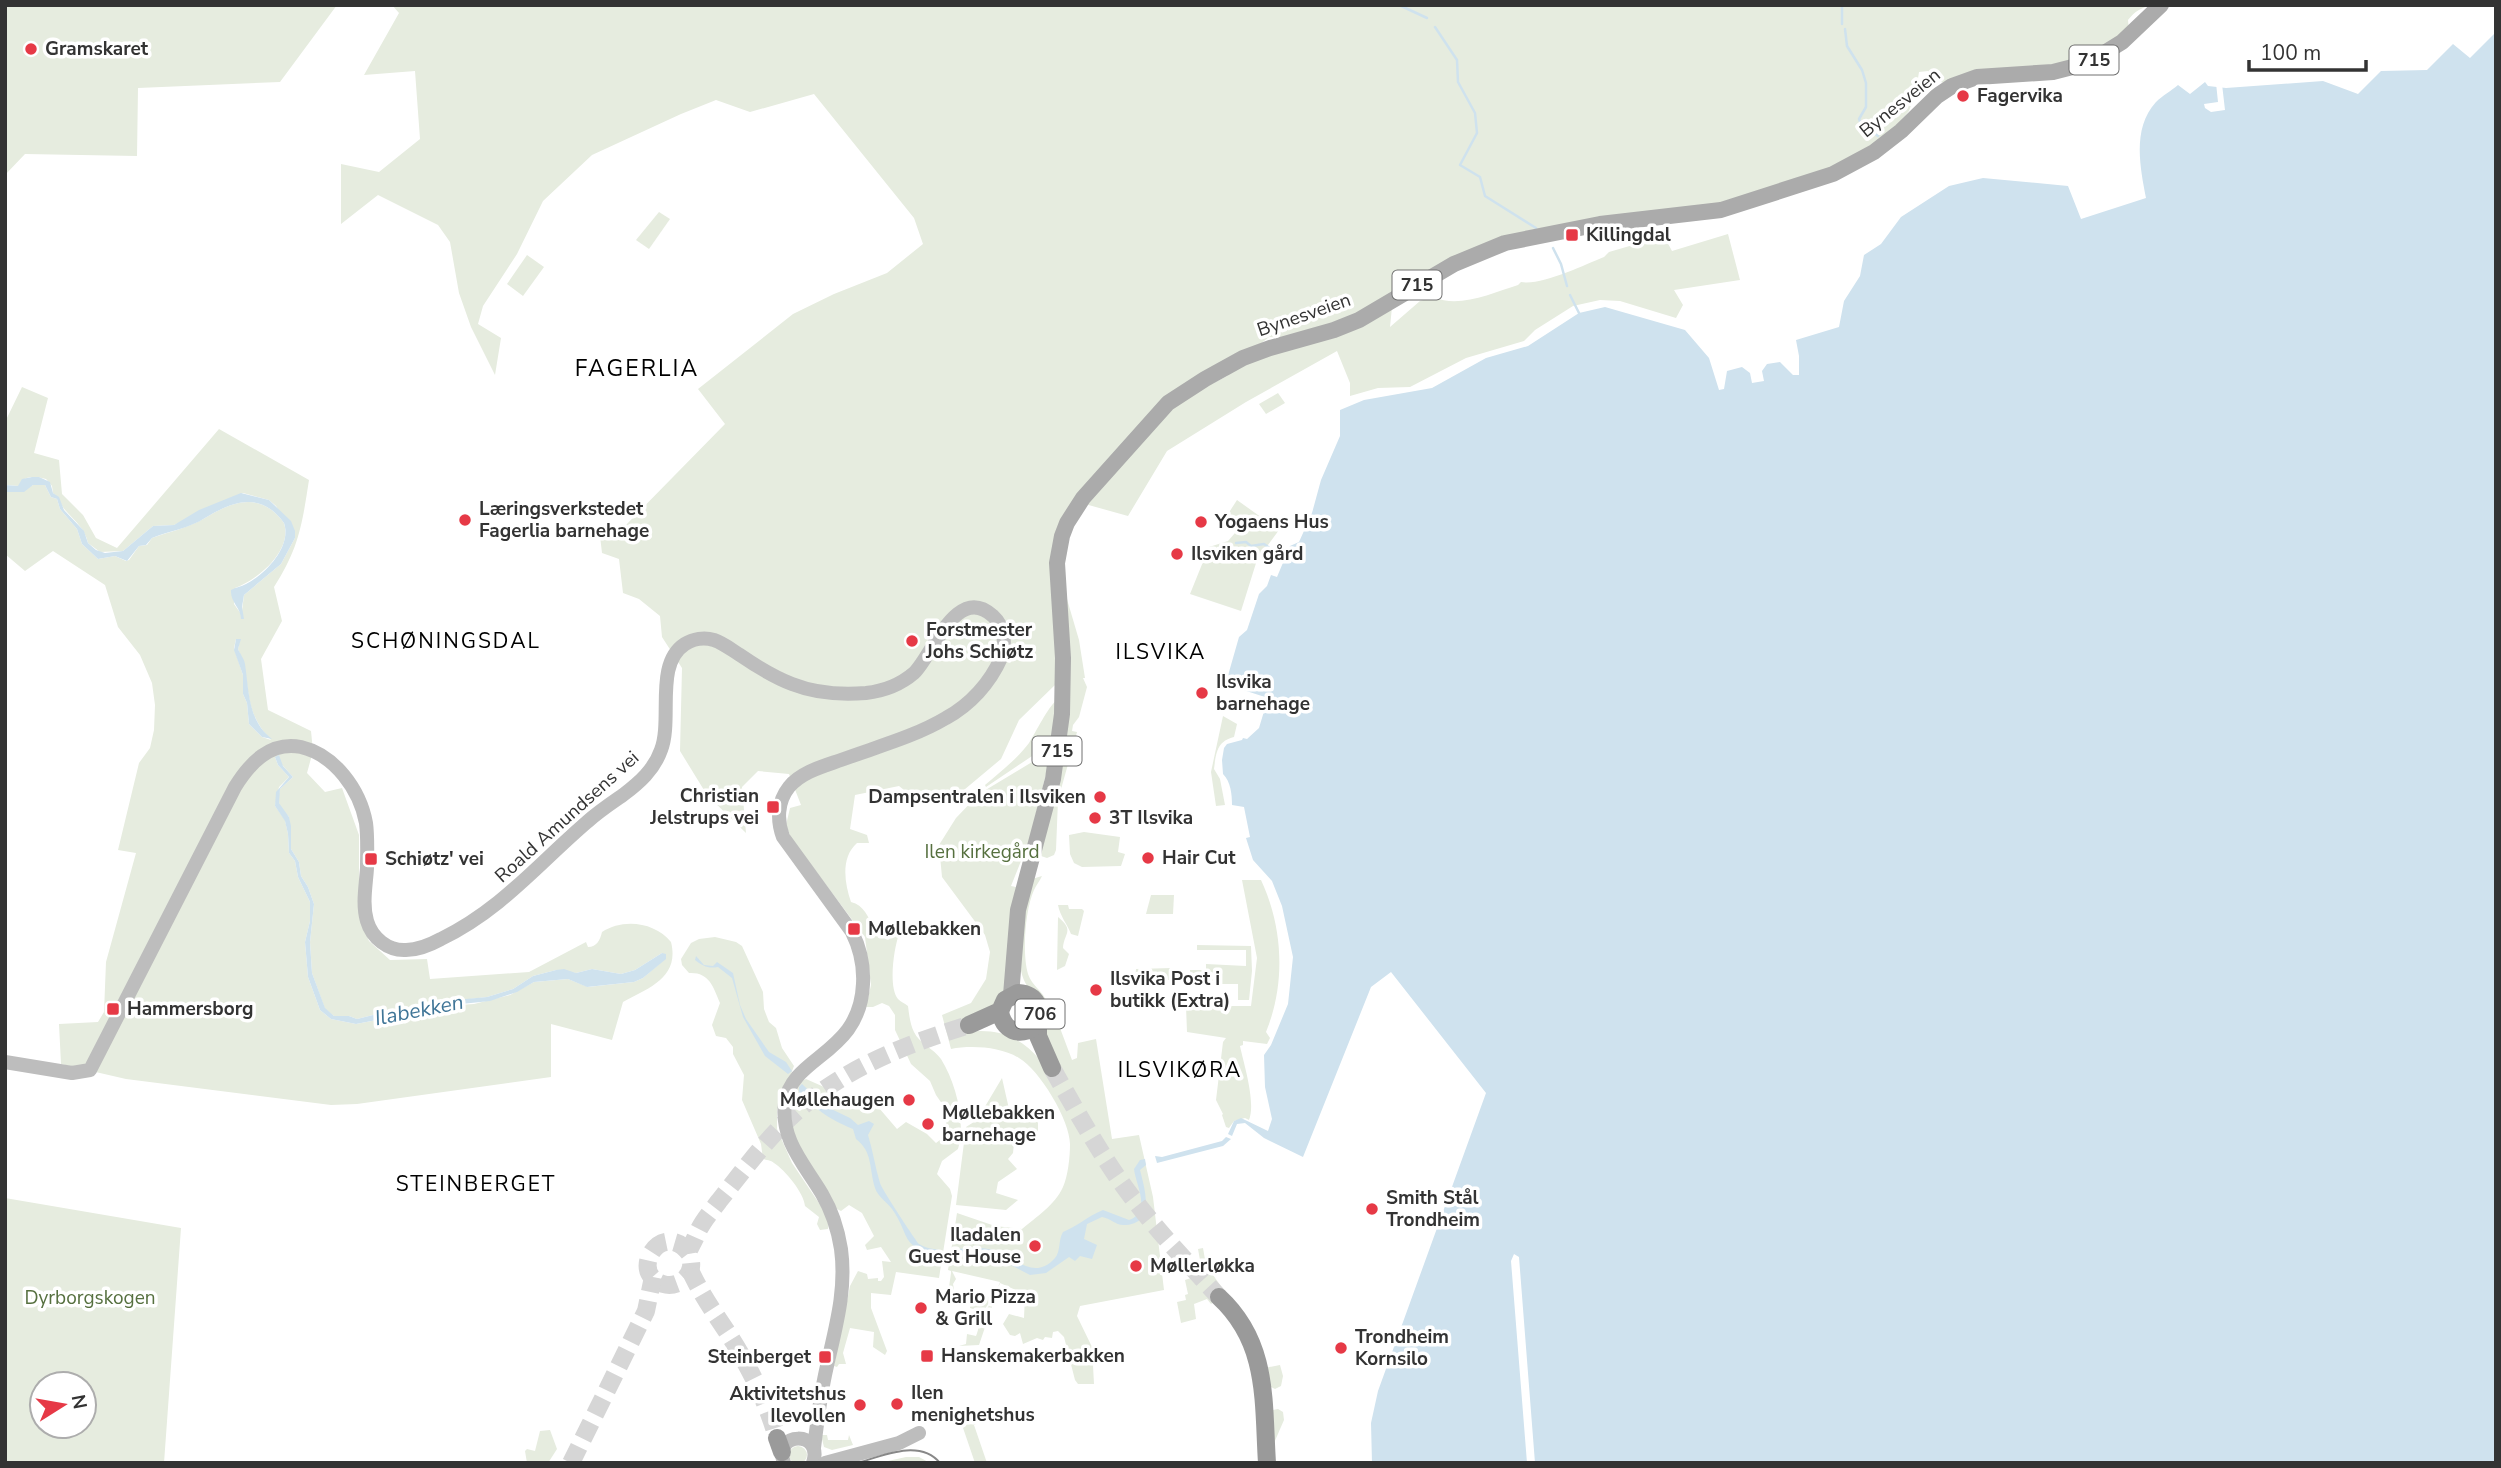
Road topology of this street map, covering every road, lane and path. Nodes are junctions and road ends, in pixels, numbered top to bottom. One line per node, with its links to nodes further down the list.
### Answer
1 (2161, 5): 2 (main road, Bynesveien / 715)
2 (1019, 994): 3 (highway, 706); 4 (highway, 706)
3 (1002, 1017): 5 (highway, 706); 6 (highway, 706)
4 (1038, 1021): 6 (highway, 706); 6 (highway, 706)
5 (972, 1025)
6 (1021, 1032)
7 (5, 1062): 9 (street, Roald Amundsens vei)
8 (1261, 1401): 8 (highway); 13 (highway)
9 (818, 1409): 11 (street, Roald Amundsens vei); 12 (street, Roald Amundsens vei)
10 (919, 1433): 14 (street)
11 (784, 1447): 12 (street)
12 (814, 1454): 14 (street)
13 (1266, 1456)
14 (833, 1461)

